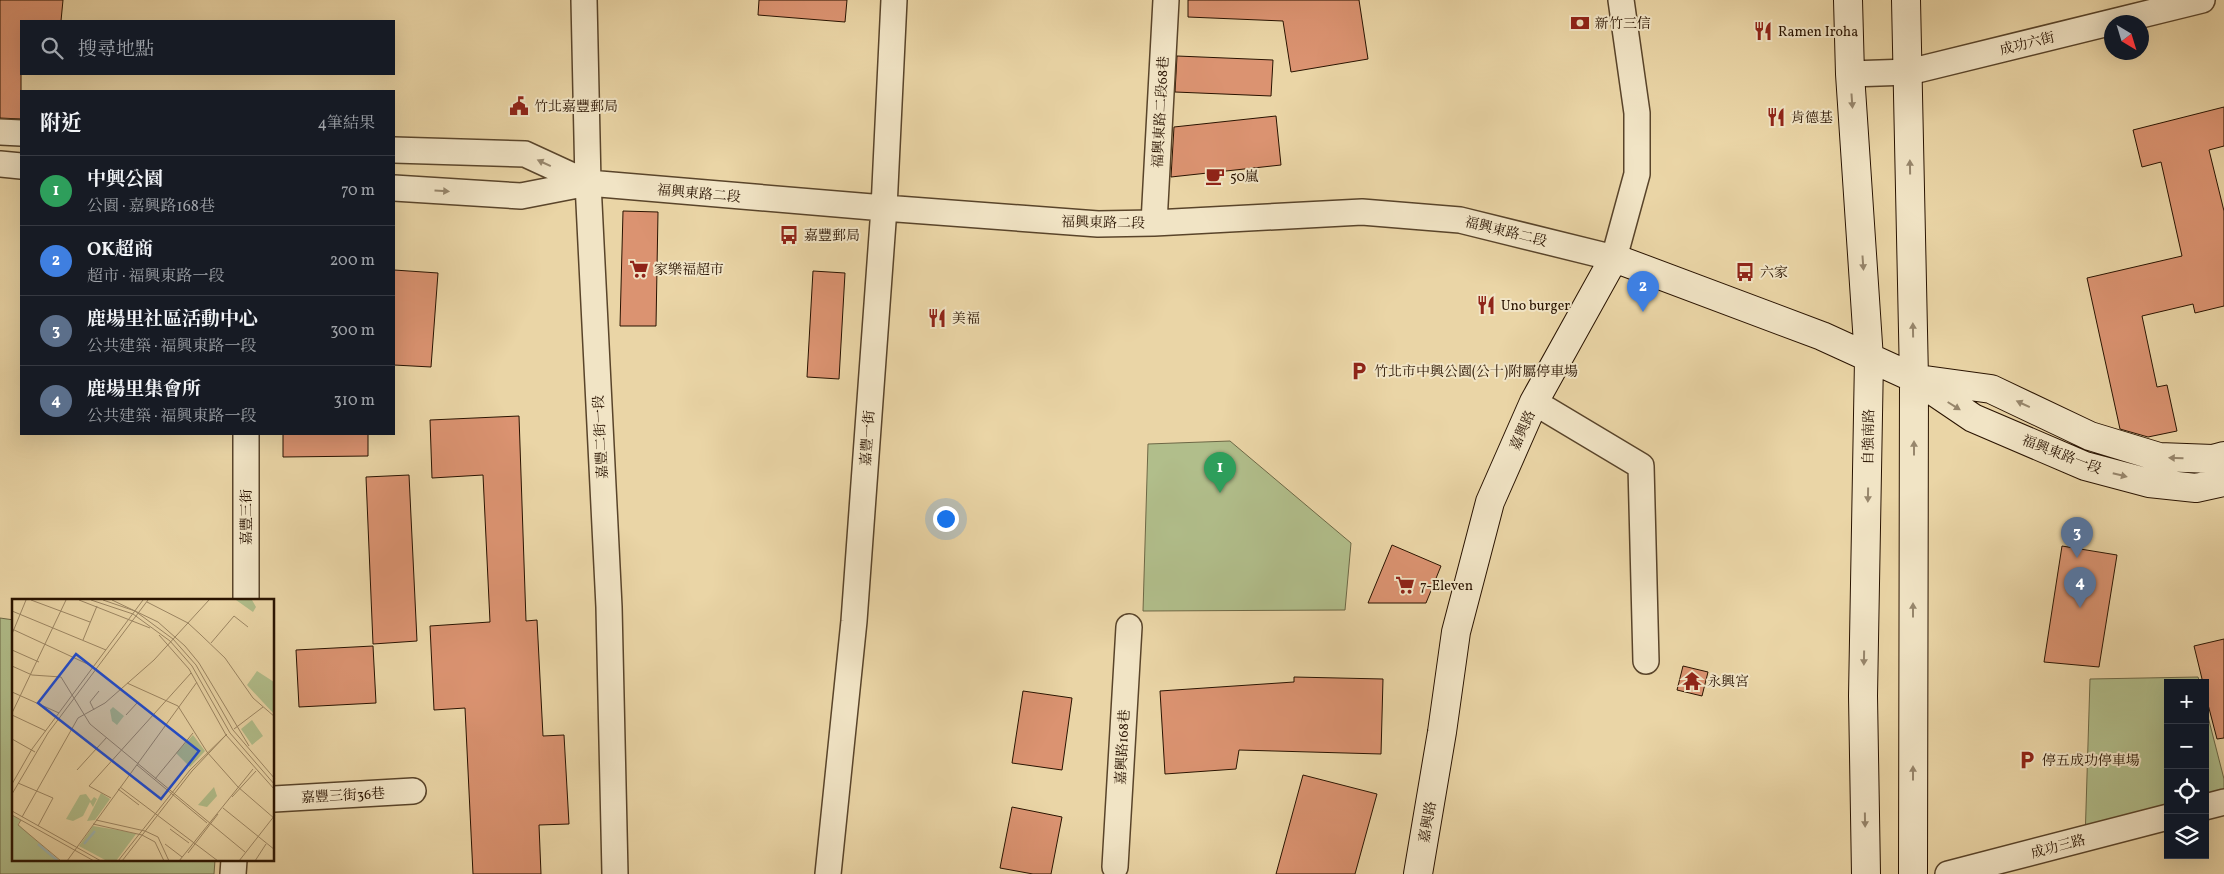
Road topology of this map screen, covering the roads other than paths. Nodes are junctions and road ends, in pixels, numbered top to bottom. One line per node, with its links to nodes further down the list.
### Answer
1 (584, 0): 15 (street, 嘉豐二街一段)
2 (894, 0): 17 (street, 嘉豐一街)
3 (1166, 0): 18 (street, 福興東路二段68巷)
4 (1622, 0): 19 (street, 嘉興路)
5 (1848, 0): 9 (main road, 自強南路)
6 (1906, 0): 8 (main road)
7 (2202, 0): 8 (street, 成功六街)
8 (1909, 72): 9 (street, 成功六街); 21 (main road, one-way to 8)
9 (1850, 74): 20 (main road, 自強南路, one-way to 20)
10 (0, 132): 11 (street)
11 (20, 133)
12 (395, 150): 15 (street, 福興東路二段, one-way to 12)
13 (0, 164): 14 (street)
14 (20, 166)
15 (588, 184): 16 (street, 福興東路二段, one-way to 15); 17 (street, 福興東路二段); 35 (street, 嘉豐二街一段)
16 (395, 188)
17 (884, 208): 18 (street, 福興東路二段); 36 (street, 嘉豐一街)
18 (1154, 223): 19 (street, 福興東路二段)
19 (1614, 258): 20 (main road, 福興東路一段); 22 (main road, 嘉興路)
20 (1869, 359): 21 (main road, 福興東路一段); 38 (main road, 自強南路, one-way to 38)
21 (1914, 378): 24 (main road, 福興東路一段, one-way to 21); 25 (main road, 福興東路一段, one-way to 25); 39 (main road, one-way to 21)
22 (1534, 402): 28 (street); 37 (main road, 嘉興路)
23 (246, 435): 26 (street, 嘉豐三街)
24 (2224, 456)
25 (2224, 482)
26 (246, 599)
27 (1129, 627): 34 (street, 嘉興路168巷)
28 (1646, 661)
29 (413, 791): 30 (street, 嘉豐三街36巷)
30 (275, 799)
31 (2224, 802): 32 (street)
32 (2209, 806)
33 (2164, 818): 40 (street, 成功三路)
34 (1115, 867)
35 (615, 874)
36 (828, 874)
37 (1418, 874)
38 (1866, 874)
39 (1913, 874)
40 (1948, 874)

